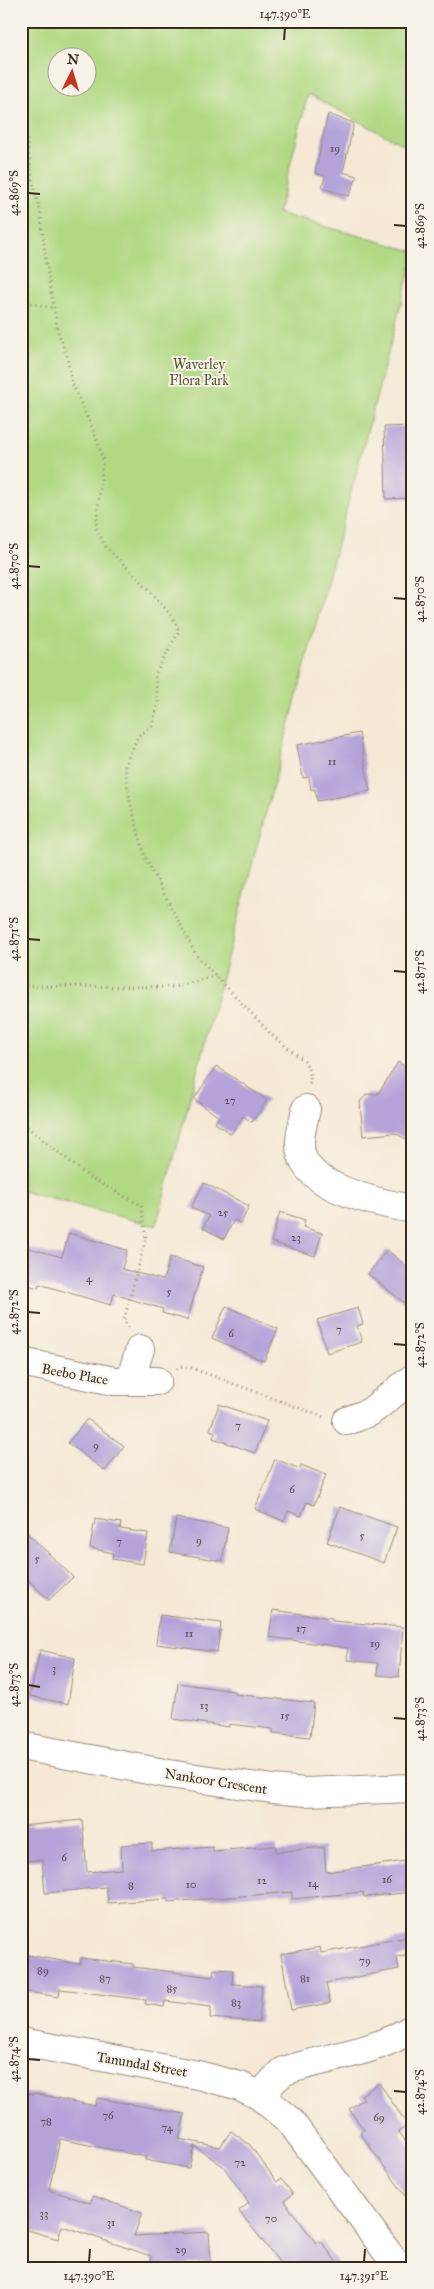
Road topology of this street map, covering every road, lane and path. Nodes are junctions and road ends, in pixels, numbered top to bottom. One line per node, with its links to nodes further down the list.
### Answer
1 (21, 100): 3 (path)
2 (21, 300): 3 (path)
3 (53, 308): 4 (path)
4 (216, 976): 5 (path); 6 (path)
5 (21, 986)
6 (306, 1109): 8 (street)
7 (21, 1119): 9 (path)
8 (413, 1209)
9 (140, 1349): 12 (street)
10 (21, 1362): 12 (street, Beebo Place)
11 (413, 1378): 14 (street)
12 (130, 1381): 13 (street, Beebo Place)
13 (157, 1381): 14 (path)
14 (347, 1421)
15 (21, 1746): 16 (street, Nankoor Crescent)
16 (413, 1788)
17 (413, 2028): 19 (street)
18 (21, 2042): 19 (street, Tanundal Street)
19 (260, 2096): 20 (street, Tanundal Street)
20 (399, 2268)

